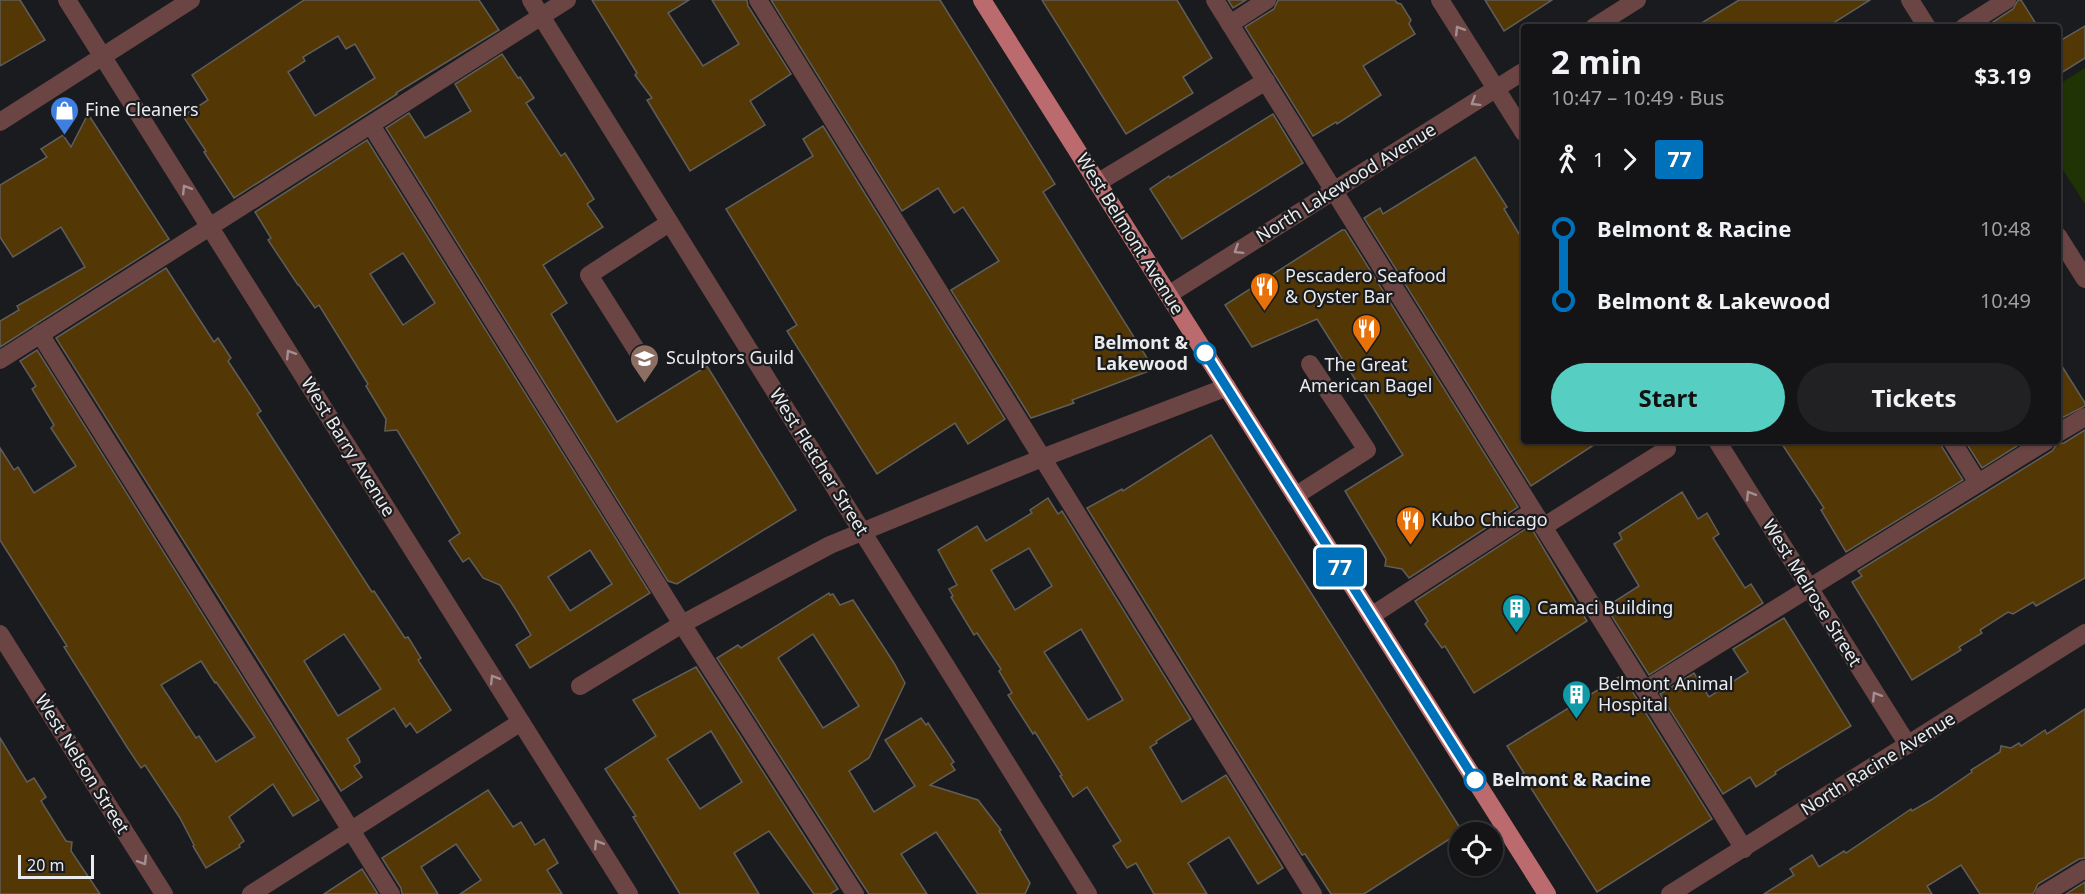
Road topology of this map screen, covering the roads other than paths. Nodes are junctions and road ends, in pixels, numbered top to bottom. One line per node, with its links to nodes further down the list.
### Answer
1 (67, 0): 18 (street, West Barry Avenue)
2 (191, 0): 18 (street)
3 (531, 0): 13 (street, West Fletcher Street)
4 (567, 0): 13 (street)
5 (758, 0): 43 (street)
6 (982, 0): 25 (main road, West Belmont Avenue)
7 (1215, 0): 14 (street)
8 (1267, 0): 14 (street)
9 (1440, 0): 21 (street, one-way to 9)
10 (1637, 0): 15 (street)
11 (1910, 0): 16 (street)
12 (2007, 0): 17 (street)
13 (541, 16): 23 (street); 27 (street, West Fletcher Street)
14 (1230, 24): 20 (street)
15 (1599, 24)
16 (1925, 24)
17 (1969, 24)
18 (103, 57): 22 (street); 28 (street, West Barry Avenue, one-way to 18)
19 (1521, 73): 21 (street, North Lakewood Avenue)
20 (1266, 81): 25 (street); 26 (street)
21 (1496, 89): 24 (street); 26 (street, North Lakewood Avenue, one-way to 26)
22 (0, 122)
23 (370, 125): 28 (street); 51 (street)
24 (1521, 128)
25 (1097, 183): 31 (main road, West Belmont Avenue)
26 (1334, 190): 31 (street, North Lakewood Avenue, one-way to 31); 46 (street)
27 (669, 223): 33 (street); 48 (street, West Fletcher Street)
28 (210, 226): 32 (street); 56 (street, West Barry Avenue, one-way to 28)
29 (2061, 241): 30 (street)
30 (2085, 279)
31 (1168, 295): 36 (main road, West Belmont Avenue)
32 (40, 334): 34 (street); 58 (street)
33 (641, 357)
34 (0, 360)
35 (1310, 364): 45 (street)
36 (1227, 387): 43 (street); 45 (main road, West Belmont Avenue)
37 (2085, 417): 38 (street)
38 (2061, 431)
39 (1719, 444): 49 (street, West Melrose Street, one-way to 39)
40 (1954, 444): 44 (street)
41 (2041, 444): 44 (street)
42 (1667, 449): 47 (street)
43 (1042, 458): 48 (street); 67 (street)
44 (1978, 483): 49 (street)
45 (1295, 496): 50 (main road, West Belmont Avenue)
46 (1533, 511): 47 (street); 50 (street)
47 (1543, 527): 55 (street)
48 (863, 532): 51 (street); 66 (street, West Fletcher Street)
49 (1809, 588): 55 (street); 57 (street, West Melrose Street, one-way to 49)
50 (1371, 616): 68 (main road, West Belmont Avenue)
51 (682, 624): 54 (street); 65 (street)
52 (2085, 633): 57 (street, North Racine Avenue)
53 (0, 634): 61 (street, West Nelson Street, one-way to 61)
54 (580, 686)
55 (1645, 690): 59 (street)
56 (521, 722): 58 (street); 64 (street, West Barry Avenue, one-way to 56)
57 (1908, 745): 59 (street, North Racine Avenue)
58 (351, 830): 62 (street); 63 (street)
59 (1744, 849): 69 (street, North Racine Avenue)
60 (2085, 868): 70 (street)
61 (164, 894)
62 (251, 894)
63 (391, 894)
64 (629, 894)
65 (855, 894)
66 (1088, 894)
67 (1313, 894)
68 (1547, 894)
69 (1671, 894)
70 (2044, 894)

